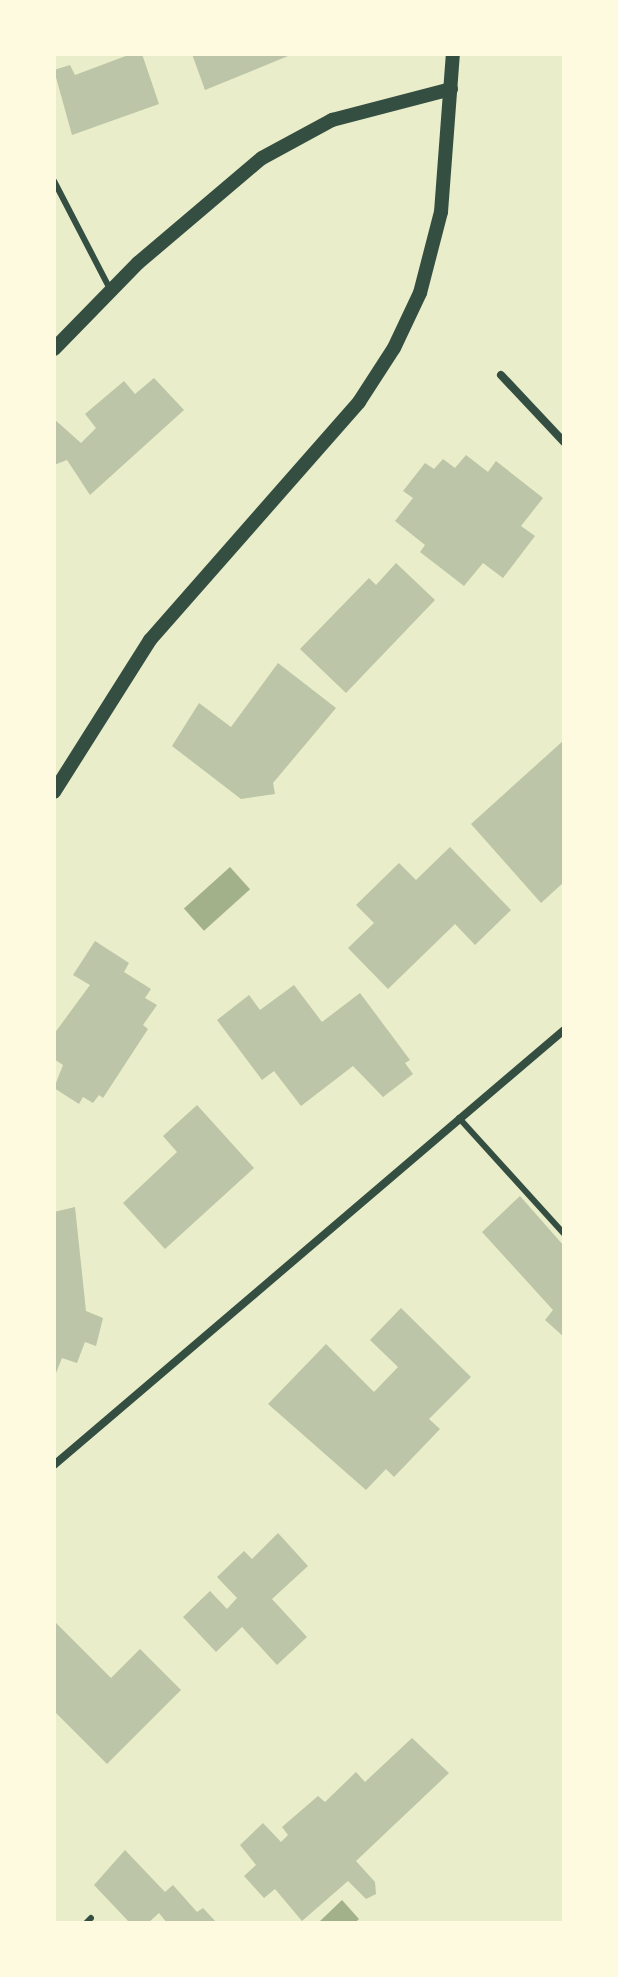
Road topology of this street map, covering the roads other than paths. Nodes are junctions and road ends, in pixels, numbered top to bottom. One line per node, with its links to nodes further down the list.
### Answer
1 (453, 54): 2 (street)
2 (451, 89): 4 (street); 8 (street)
3 (54, 181): 4 (lane)
4 (111, 291): 5 (street)
5 (54, 349)
6 (501, 375): 7 (street)
7 (564, 442)
8 (54, 792)
9 (564, 1030): 10 (street)
10 (459, 1118): 11 (lane); 12 (street)
11 (564, 1234)
12 (54, 1465)

